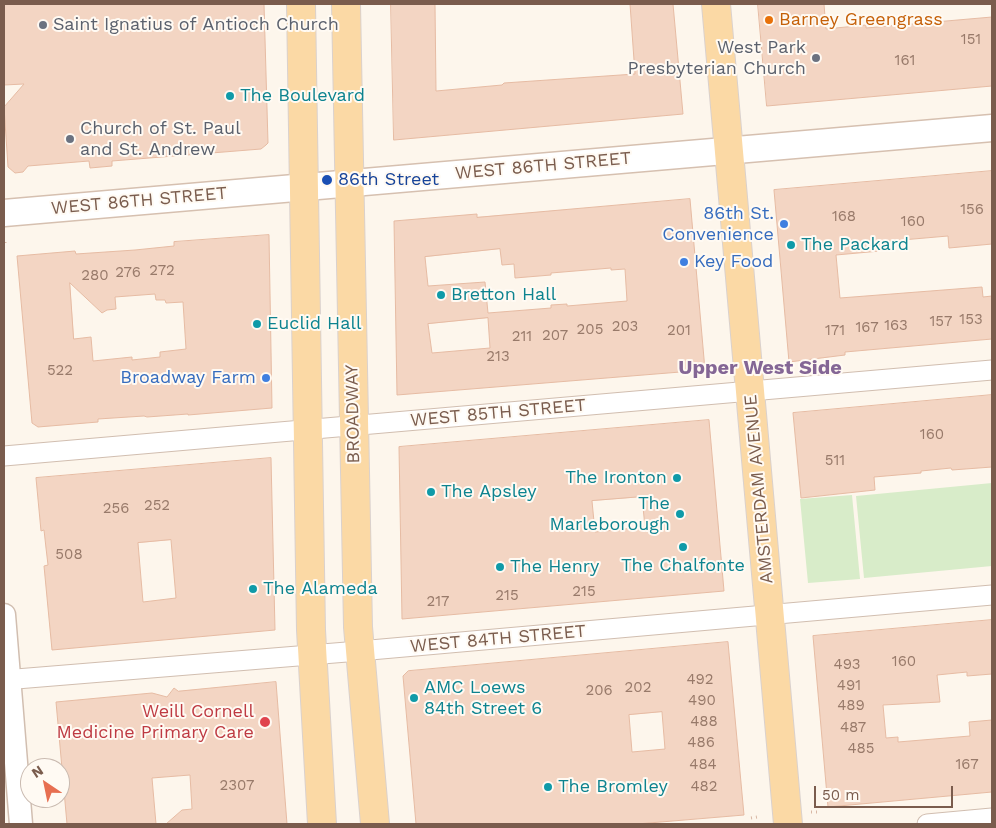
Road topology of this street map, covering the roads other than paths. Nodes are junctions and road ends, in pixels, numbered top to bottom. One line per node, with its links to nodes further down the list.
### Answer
1 (300, 4): 7 (main road)
2 (346, 4): 6 (main road, BROADWAY)
3 (716, 4): 5 (main road, AMSTERDAM AVENUE)
4 (992, 128): 5 (main road, WEST 86TH STREET)
5 (729, 151): 6 (main road, WEST 86TH STREET); 10 (main road, AMSTERDAM AVENUE)
6 (350, 183): 7 (main road, WEST 86TH STREET); 11 (main road, BROADWAY)
7 (303, 188): 8 (main road, WEST 86TH STREET); 12 (main road)
8 (4, 213)
9 (992, 370): 10 (street, WEST 85TH STREET)
10 (750, 391): 11 (street, WEST 85TH STREET); 16 (main road, AMSTERDAM AVENUE)
11 (353, 426): 12 (street, WEST 85TH STREET); 17 (main road, BROADWAY)
12 (307, 430): 13 (street, WEST 85TH STREET); 18 (main road)
13 (4, 456)
14 (992, 595): 16 (street, WEST 84TH STREET)
15 (4, 615): 19 (street)
16 (770, 615): 17 (street, WEST 84TH STREET); 20 (main road, AMSTERDAM AVENUE)
17 (359, 651): 18 (street, WEST 84TH STREET); 24 (main road, BROADWAY)
18 (312, 655): 19 (street, WEST 84TH STREET); 23 (main road)
19 (7, 679): 22 (street)
20 (799, 818)
21 (992, 818): 25 (street)
22 (21, 824)
23 (322, 824)
24 (375, 824)
25 (927, 824)

